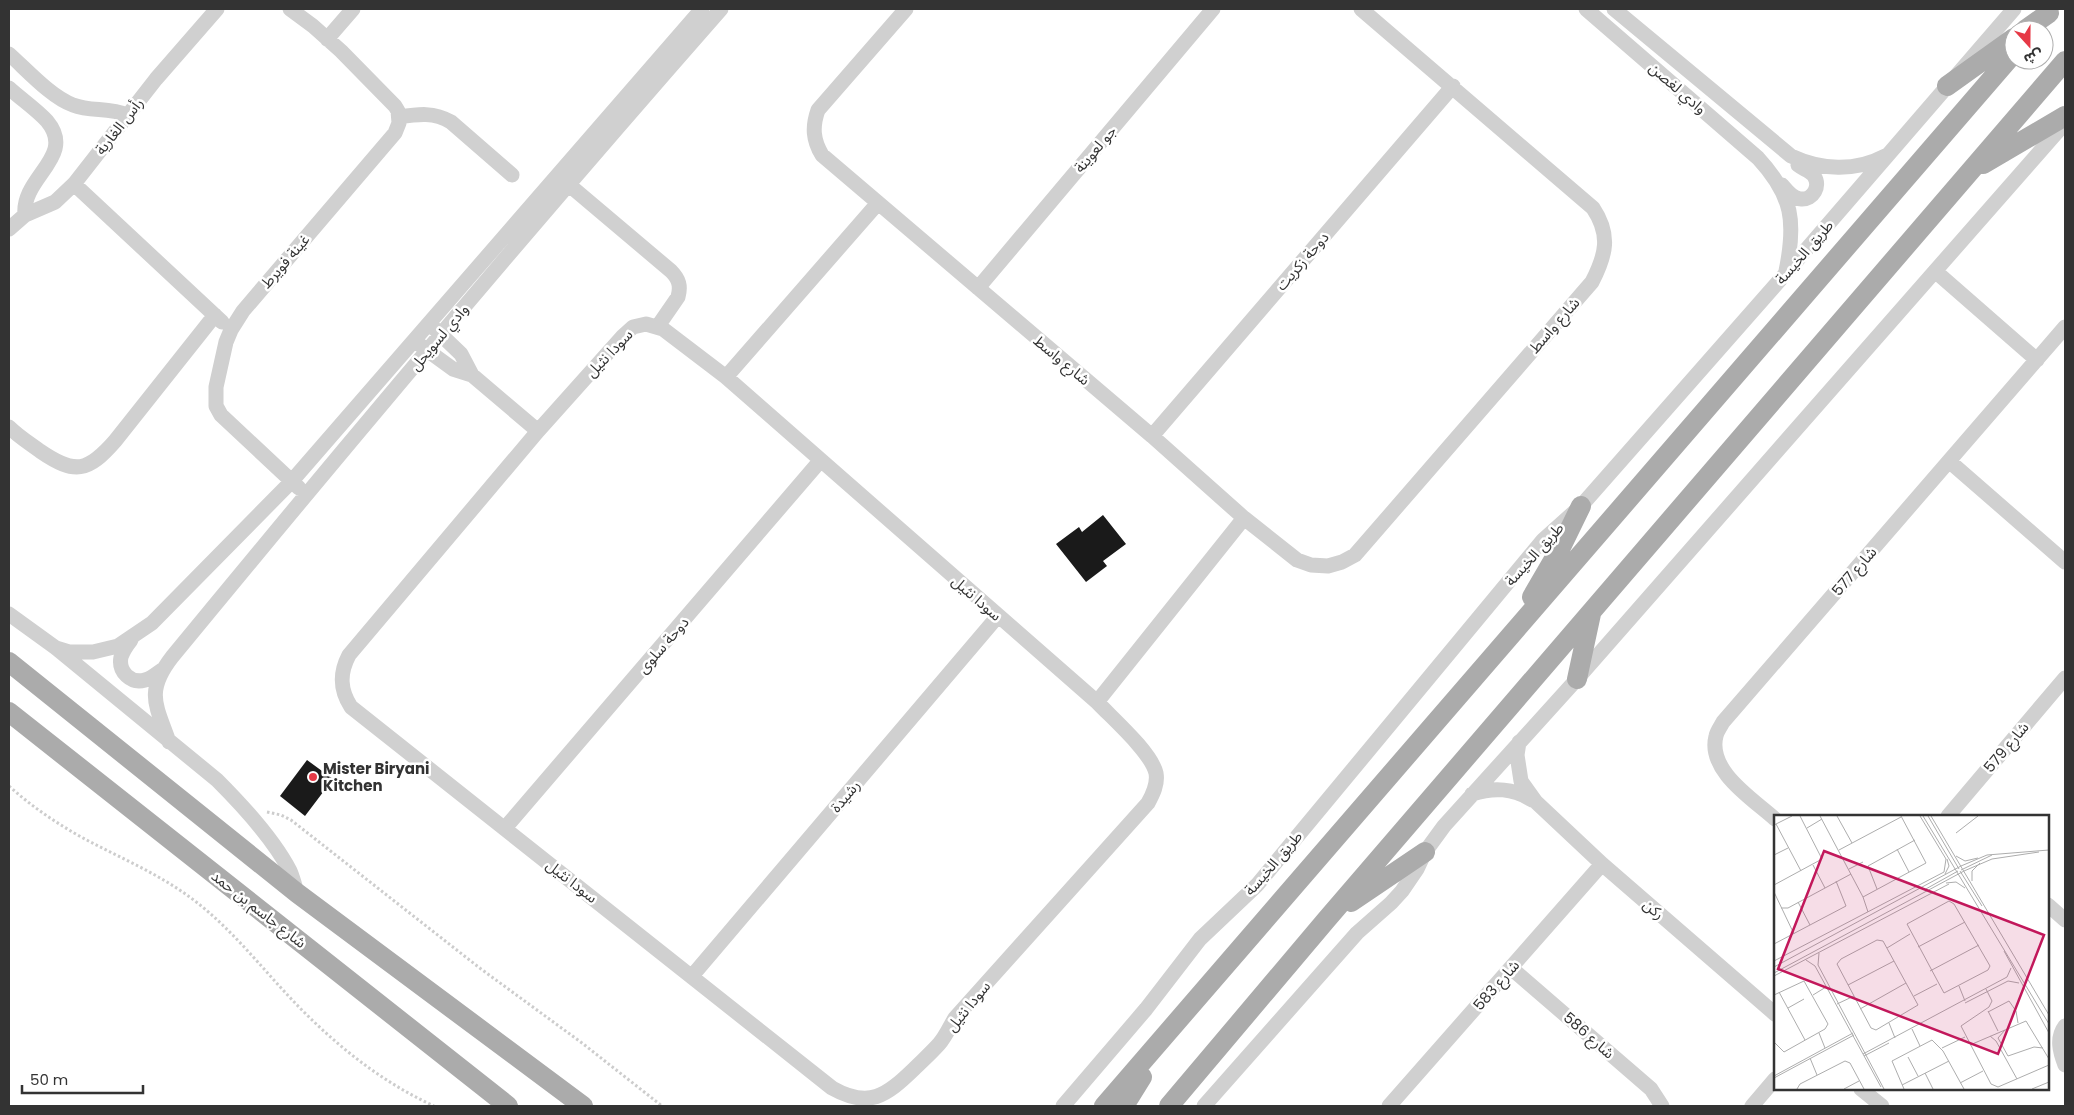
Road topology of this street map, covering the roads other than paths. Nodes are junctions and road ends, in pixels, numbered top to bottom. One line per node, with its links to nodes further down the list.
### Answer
1 (217, 9): 23 (street, رأس الغارية)
2 (290, 9): 15 (street)
3 (353, 9): 15 (street)
4 (702, 9): 44 (street, وادي لسويحل)
5 (721, 9): 33 (street, وادي لسويحل)
6 (906, 9): 34 (street, شارع واسط)
7 (1213, 9): 39 (street, جو لعوينة)
8 (2014, 9): 21 (street, طريق الخيسة)
9 (1619, 10): 14 (street); 27 (street, وادي لغصن)
10 (1368, 11): 20 (street, شارع واسط)
11 (1594, 11): 14 (street, وادي لغصن)
12 (2051, 11): 13 (main road)
13 (2039, 20)
14 (1609, 29): 29 (street, وادي لغصن)
15 (327, 39): 25 (street)
16 (2004, 45): 21 (main road)
17 (9, 54): 23 (street)
18 (2065, 61): 30 (main road)
19 (2004, 66): 64 (main road, طريق الخيسة)
20 (1453, 86): 53 (street, دوحة زكريت); 59 (street, شارع واسط)
21 (1947, 86): 28 (street, طريق الخيسة)
22 (9, 88): 35 (street)
23 (127, 115): 32 (street, رأس الغارية)
24 (2065, 116): 30 (main road)
25 (399, 117): 31 (street); 43 (street, غينة فويرط)
26 (2065, 123): 37 (street)
27 (1779, 148): 28 (street, وادي لغصن); 29 (street, وادي لغصن)
28 (1888, 154): 38 (street, طريق الخيسة)
29 (1768, 169): 38 (street, وادي لغصن)
30 (1968, 172): 61 (main road)
31 (512, 176)
32 (74, 184): 35 (street, رأس الغارية); 40 (street)
33 (568, 184): 41 (street); 44 (street, وادي لسويحل)
34 (878, 203): 39 (street, شارع واسط); 50 (street)
35 (26, 215): 36 (street, رأس الغارية)
36 (9, 229)
37 (1935, 271): 48 (street); 69 (street)
38 (1786, 273): 58 (street, طريق الخيسة)
39 (978, 288): 53 (street, شارع واسط)
40 (215, 315): 43 (street); 51 (street)
41 (658, 326): 50 (street, سودا نثيل); 52 (street, سودا نثيل)
42 (2065, 327): 46 (street, شارع 577)
43 (231, 330): 56 (street, غينة فويرط)
44 (435, 330): 45 (street, وادي لسويحل); 47 (street, وادي لسويحل); 49 (street)
45 (414, 341): 47 (street); 56 (street, وادي لسويحل)
46 (2060, 344): 48 (street, شارع 577)
47 (427, 350): 49 (street); 57 (street, وادي لسويحل)
48 (2037, 360): 55 (street, شارع 577)
49 (472, 375): 52 (street)
50 (726, 377): 54 (street, سودا نثيل)
51 (9, 427)
52 (538, 431): 79 (street, سودا نثيل)
53 (1152, 436): 59 (street, شارع واسط)
54 (820, 461): 63 (street, سودا نثيل); 79 (street, دوحة سلوى)
55 (1949, 461): 60 (street); 78 (street, شارع 577)
56 (291, 482): 57 (street, غينة فويرط); 65 (street, وادي لسويحل)
57 (306, 494): 68 (street, وادي لسويحل)
58 (1581, 506): 64 (main road); 96 (street, طريق الخيسة)
59 (1244, 518): 71 (street)
60 (2065, 562)
61 (1592, 611): 69 (main road); 84 (main road)
62 (9, 614): 66 (street)
63 (998, 616): 71 (street, سودا نثيل); 87 (street, رشيدة)
64 (1522, 622): 90 (main road, طريق الخيسة)
65 (131, 640): 66 (street, وادي لسويحل); 68 (street, وادي لسويحل)
66 (56, 648): 73 (street)
67 (9, 662): 82 (main road)
68 (162, 670): 73 (street, وادي لسويحل)
69 (1577, 678): 74 (street)
70 (2065, 678): 77 (street, شارع 579)
71 (1097, 702): 87 (street, سودا نثيل)
72 (9, 712): 94 (main road, شارع جاسم بن حمد)
73 (170, 742): 82 (street)
74 (1519, 742): 75 (street); 76 (street, ركن)
75 (1472, 794): 76 (street, ركن); 80 (street)
76 (1536, 802): 81 (street, ركن)
77 (1949, 815)
78 (1774, 818)
79 (505, 828): 87 (street, سودا نثيل)
80 (1425, 852): 84 (main road); 100 (street)
81 (1602, 864): 86 (street, شارع 583); 88 (street, ركن)
82 (297, 893): 95 (main road)
83 (2049, 906): 85 (street)
84 (1327, 919): 99 (main road)
85 (2065, 920)
86 (1511, 968): 101 (street, شارع 583); 102 (street, شارع 586)
87 (692, 976)
88 (1774, 1013)
89 (2065, 1026): 91 (street)
90 (1172, 1028): 97 (main road, طريق الخيسة); 98 (main road)
91 (2065, 1065)
92 (1774, 1080): 103 (street)
93 (1862, 1090): 104 (street)
94 (508, 1106)
95 (583, 1106)
96 (1063, 1106)
97 (1104, 1106)
98 (1124, 1106)
99 (1169, 1106)
100 (1204, 1106)
101 (1389, 1106)
102 (1662, 1106)
103 (1752, 1106)
104 (1882, 1106)

